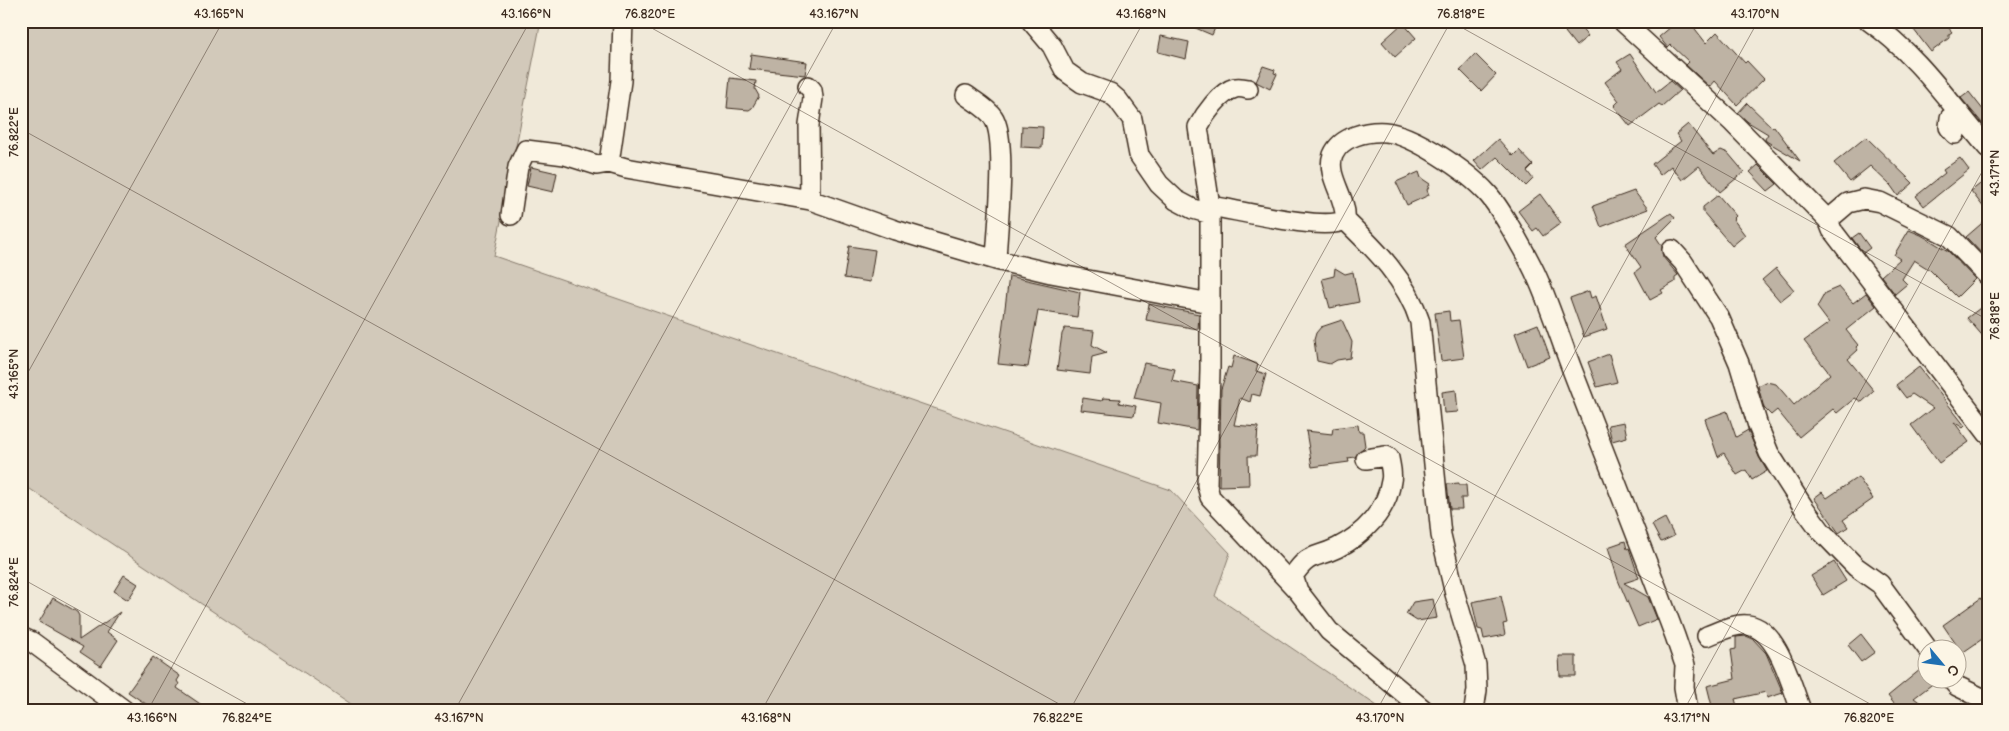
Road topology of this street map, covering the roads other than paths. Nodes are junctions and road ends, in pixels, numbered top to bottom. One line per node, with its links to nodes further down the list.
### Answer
1 (623, 21): 11 (street)
2 (1031, 21): 13 (street)
3 (1622, 21): 16 (street)
4 (1869, 21): 8 (street)
5 (808, 86): 12 (street)
6 (1248, 89): 13 (street)
7 (966, 95): 18 (street)
8 (1959, 112): 9 (street); 10 (street)
9 (1955, 134)
10 (1988, 148)
11 (609, 163): 12 (street); 14 (street)
12 (810, 200): 18 (street)
13 (1211, 210): 15 (street); 20 (street)
14 (510, 215)
15 (1345, 220): 31 (street); 32 (street)
16 (1828, 220): 19 (street); 21 (street)
17 (1672, 250): 26 (street)
18 (996, 260): 20 (street)
19 (1988, 276)
20 (1210, 303): 23 (street)
21 (1988, 434)
22 (1366, 459): 23 (street)
23 (1298, 591): 30 (street)
24 (1707, 636): 33 (street)
25 (21, 637): 29 (street)
26 (1920, 638)
27 (1962, 688): 28 (street)
28 (1988, 700)
29 (124, 710)
30 (1424, 710)
31 (1474, 710)
32 (1688, 710)
33 (1801, 710)

